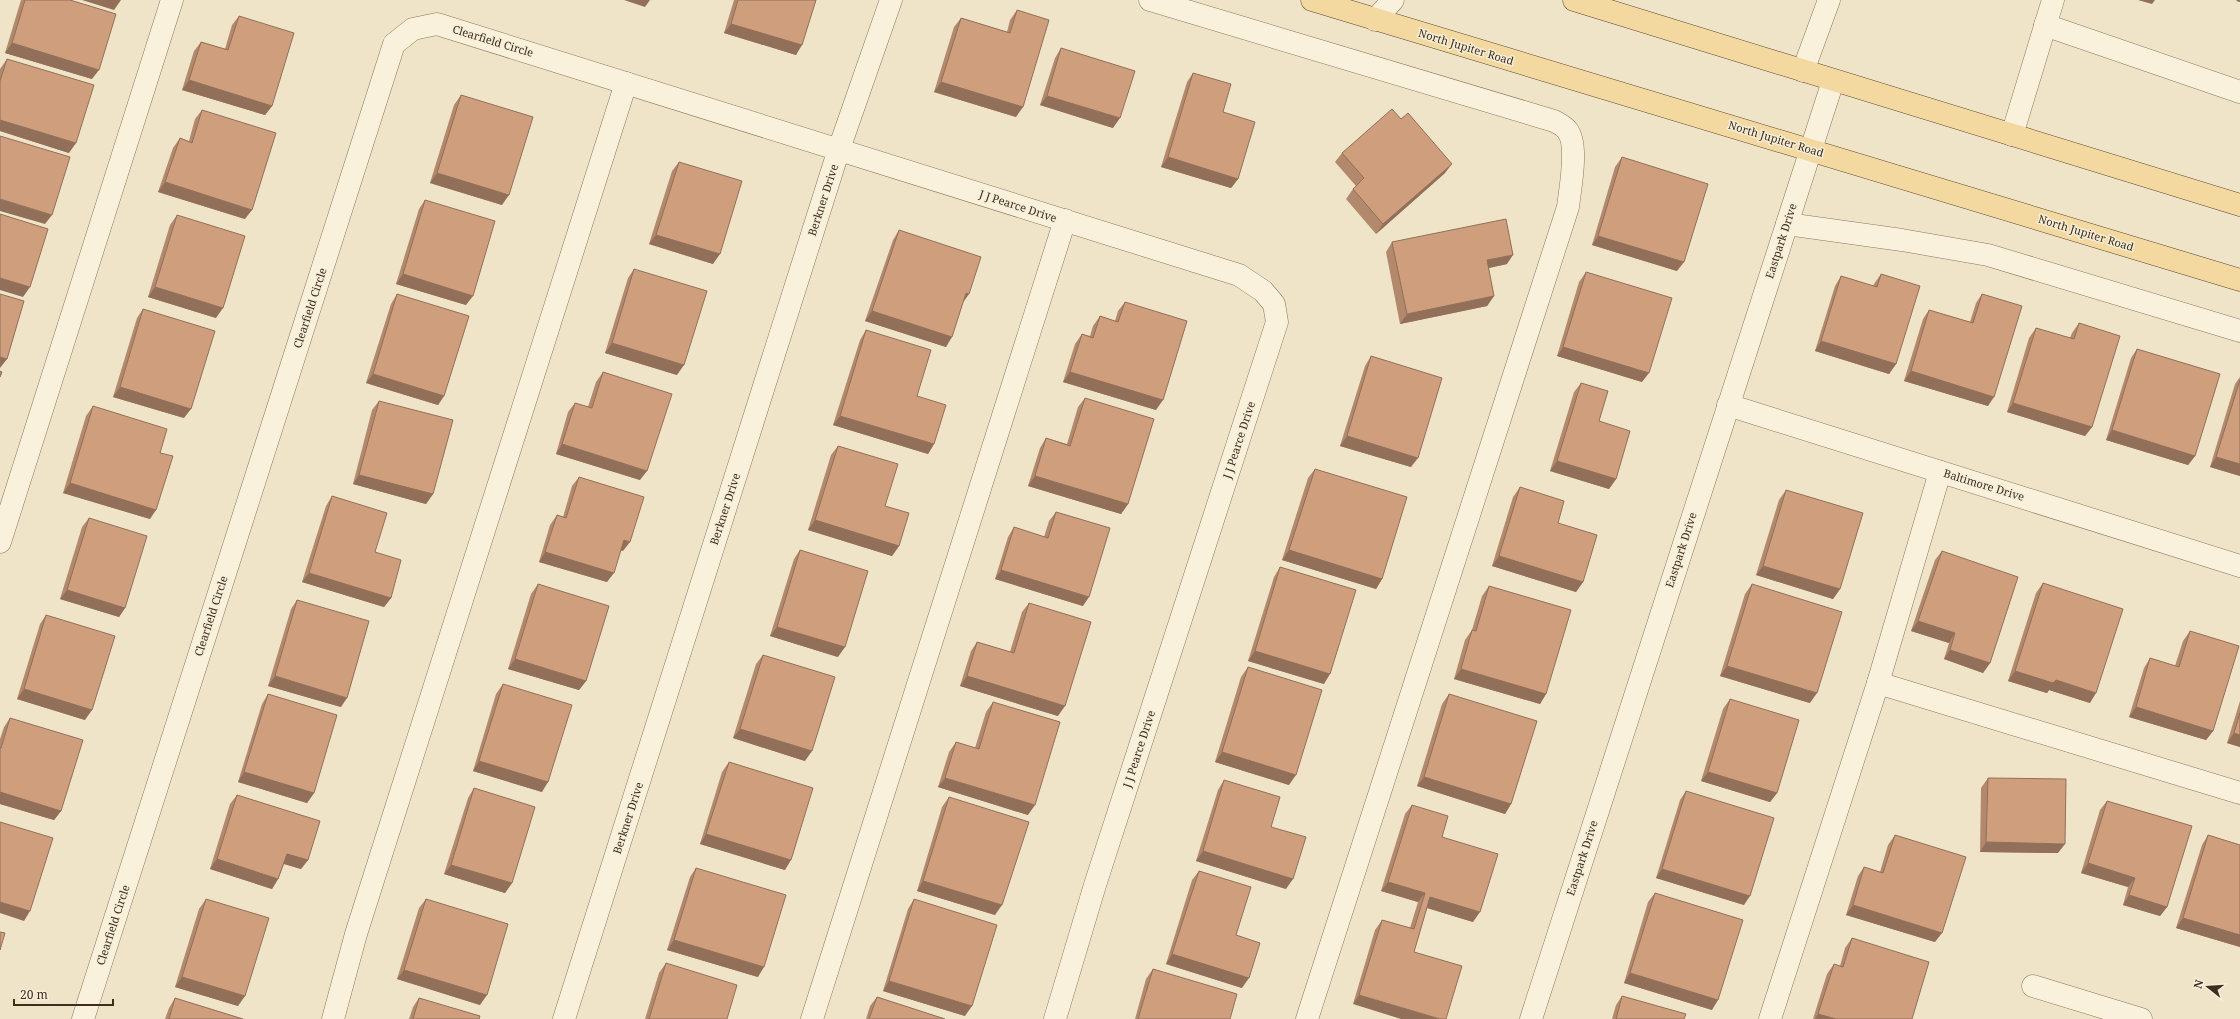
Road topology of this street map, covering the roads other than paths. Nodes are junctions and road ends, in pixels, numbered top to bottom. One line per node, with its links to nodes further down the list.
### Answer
1 (172, 0): 25 (street)
2 (891, 0): 16 (street, Berkner Drive)
3 (1150, 0): 35 (street)
4 (1312, 0): 9 (main road, North Jupiter Road)
5 (1392, 0): 9 (street)
6 (1574, 0): 11 (main road)
7 (1829, 0): 11 (street)
8 (2053, 0): 10 (street)
9 (1376, 10): 17 (main road, North Jupiter Road)
10 (2045, 25): 14 (street); 15 (street)
11 (1803, 71): 12 (main road)
12 (1833, 81): 15 (main road); 17 (street, Eastpark Drive)
13 (626, 83): 16 (street, Clearfield Circle); 30 (street, Clearfield Circle); 31 (street)
14 (2240, 92)
15 (2012, 135): 18 (main road)
16 (840, 149): 19 (street, J J Pearce Drive); 32 (street, Berkner Drive)
17 (1811, 150): 20 (street, Eastpark Drive); 21 (main road, North Jupiter Road)
18 (2240, 205)
19 (1065, 220): 33 (street); 34 (street, J J Pearce Drive)
20 (1786, 224): 22 (street); 23 (street, Eastpark Drive)
21 (2240, 280)
22 (2240, 331)
23 (1728, 405): 24 (street, Baltimore Drive); 36 (street, Eastpark Drive)
24 (1940, 472): 26 (street, Baltimore Drive); 27 (street)
25 (0, 542)
26 (2240, 566)
27 (1878, 683): 28 (street); 37 (street)
28 (2240, 794)
29 (2033, 986): 38 (street)
30 (83, 1019)
31 (333, 1019)
32 (564, 1019)
33 (812, 1019)
34 (1055, 1019)
35 (1307, 1019)
36 (1531, 1019)
37 (1770, 1019)
38 (2141, 1019)

